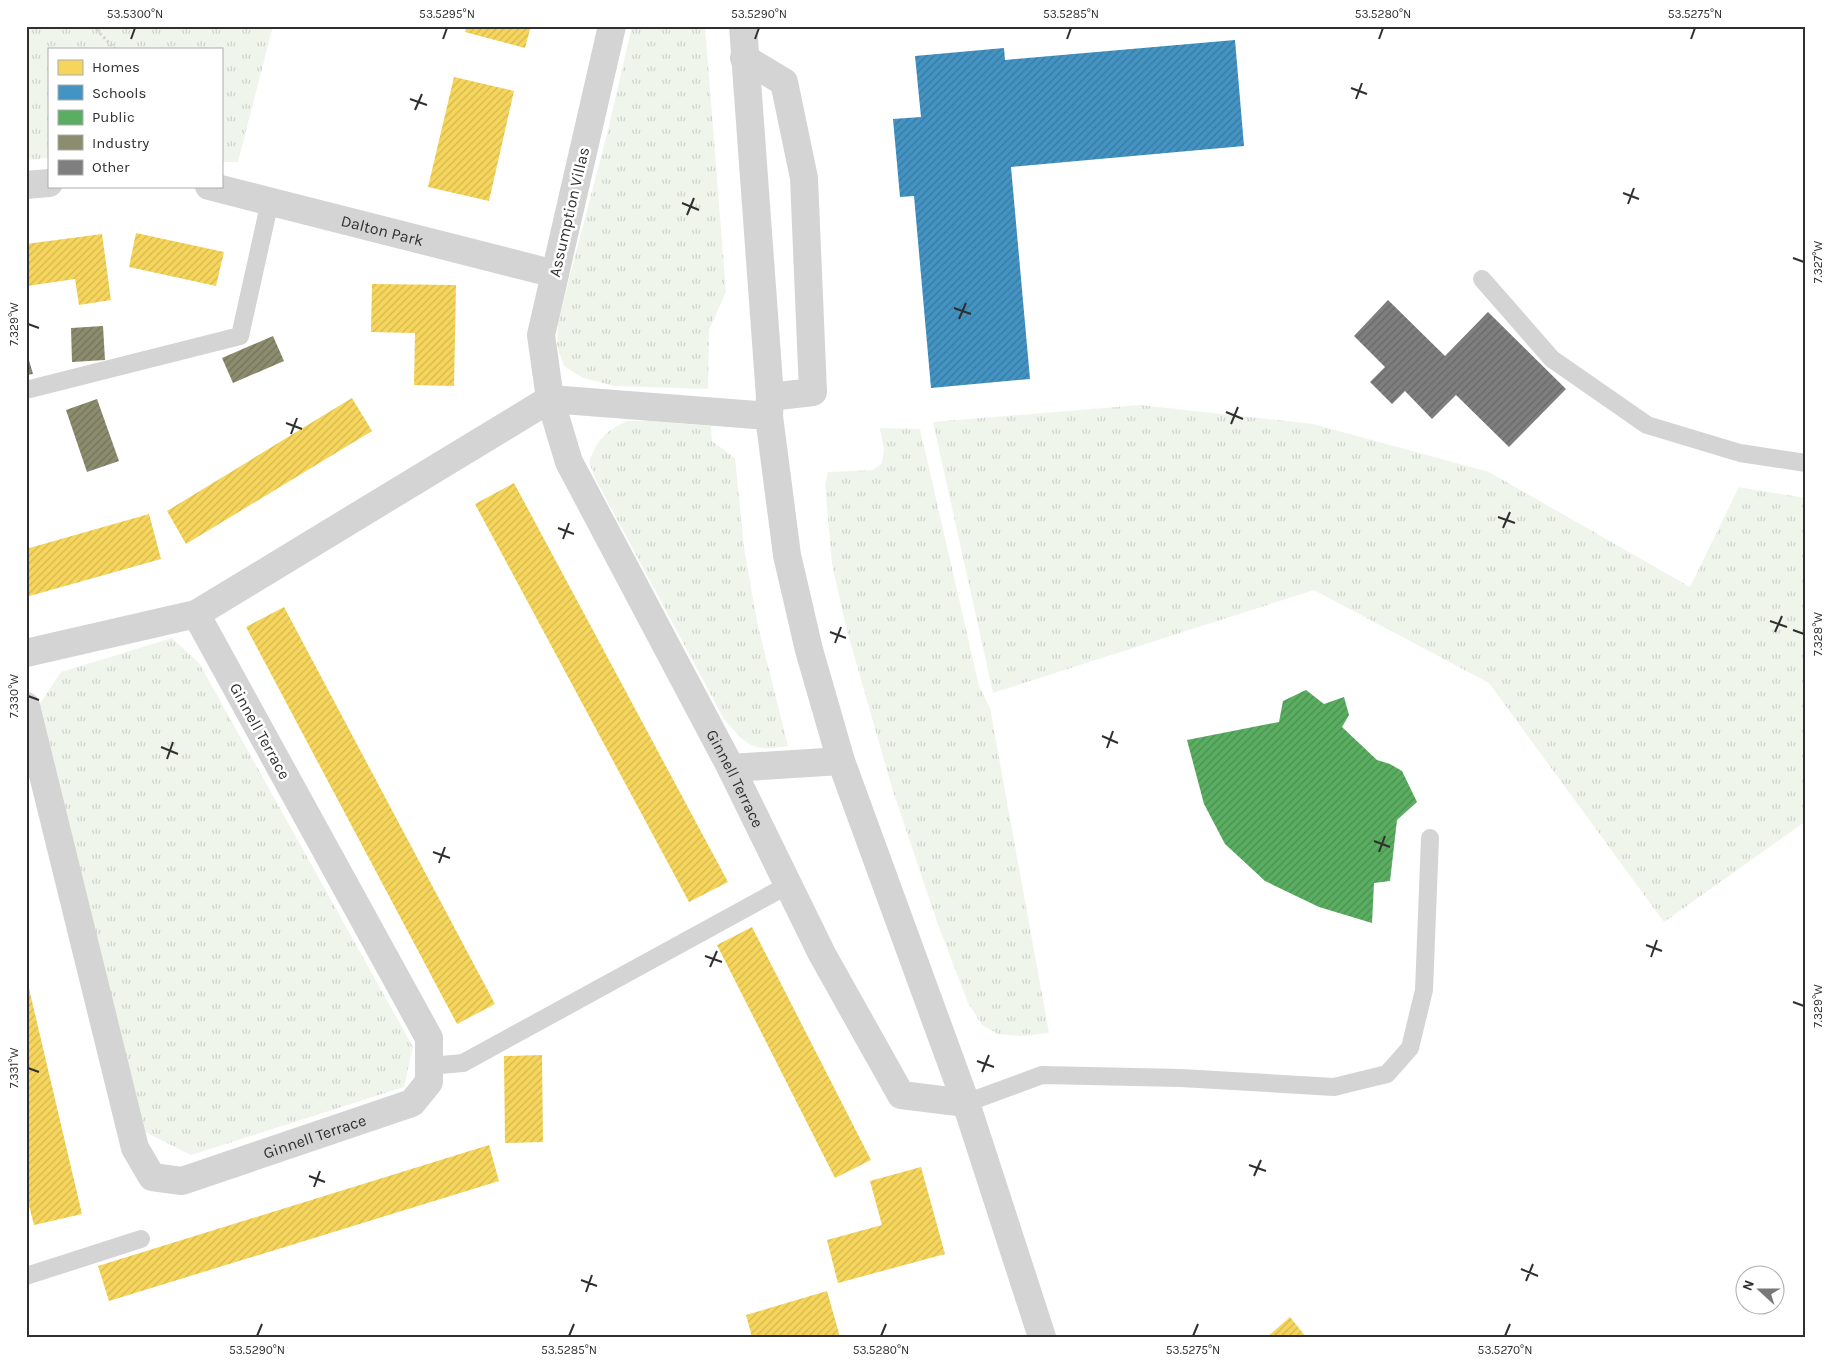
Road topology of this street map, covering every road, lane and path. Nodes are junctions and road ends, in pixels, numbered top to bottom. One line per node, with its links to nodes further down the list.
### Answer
1 (93, 26): 4 (path)
2 (612, 26): 10 (street, Assumption Villas)
3 (743, 26): 5 (street)
4 (114, 48)
5 (744, 58): 14 (street); 14 (street)
6 (48, 183): 7 (street)
7 (26, 185)
8 (217, 188): 9 (street, Dalton Park)
9 (270, 201): 10 (street, Dalton Park); 12 (lane)
10 (555, 274): 13 (street, Assumption Villas)
11 (1482, 278): 15 (lane)
12 (26, 390)
13 (550, 399): 14 (street); 16 (street); 20 (street, Ginnell Terrace)
14 (770, 406): 19 (street)
15 (1806, 463)
16 (196, 614): 17 (street); 23 (street, Ginnell Terrace)
17 (26, 653)
18 (26, 706): 23 (street, Ginnell Terrace)
19 (841, 761): 20 (street); 24 (street)
20 (731, 768): 22 (street, Ginnell Terrace)
21 (1430, 838): 24 (lane)
22 (788, 885): 23 (lane); 24 (street, Ginnell Terrace)
23 (429, 1066)
24 (966, 1103): 27 (street)
25 (141, 1239): 26 (lane)
26 (26, 1276)
27 (1042, 1337)

